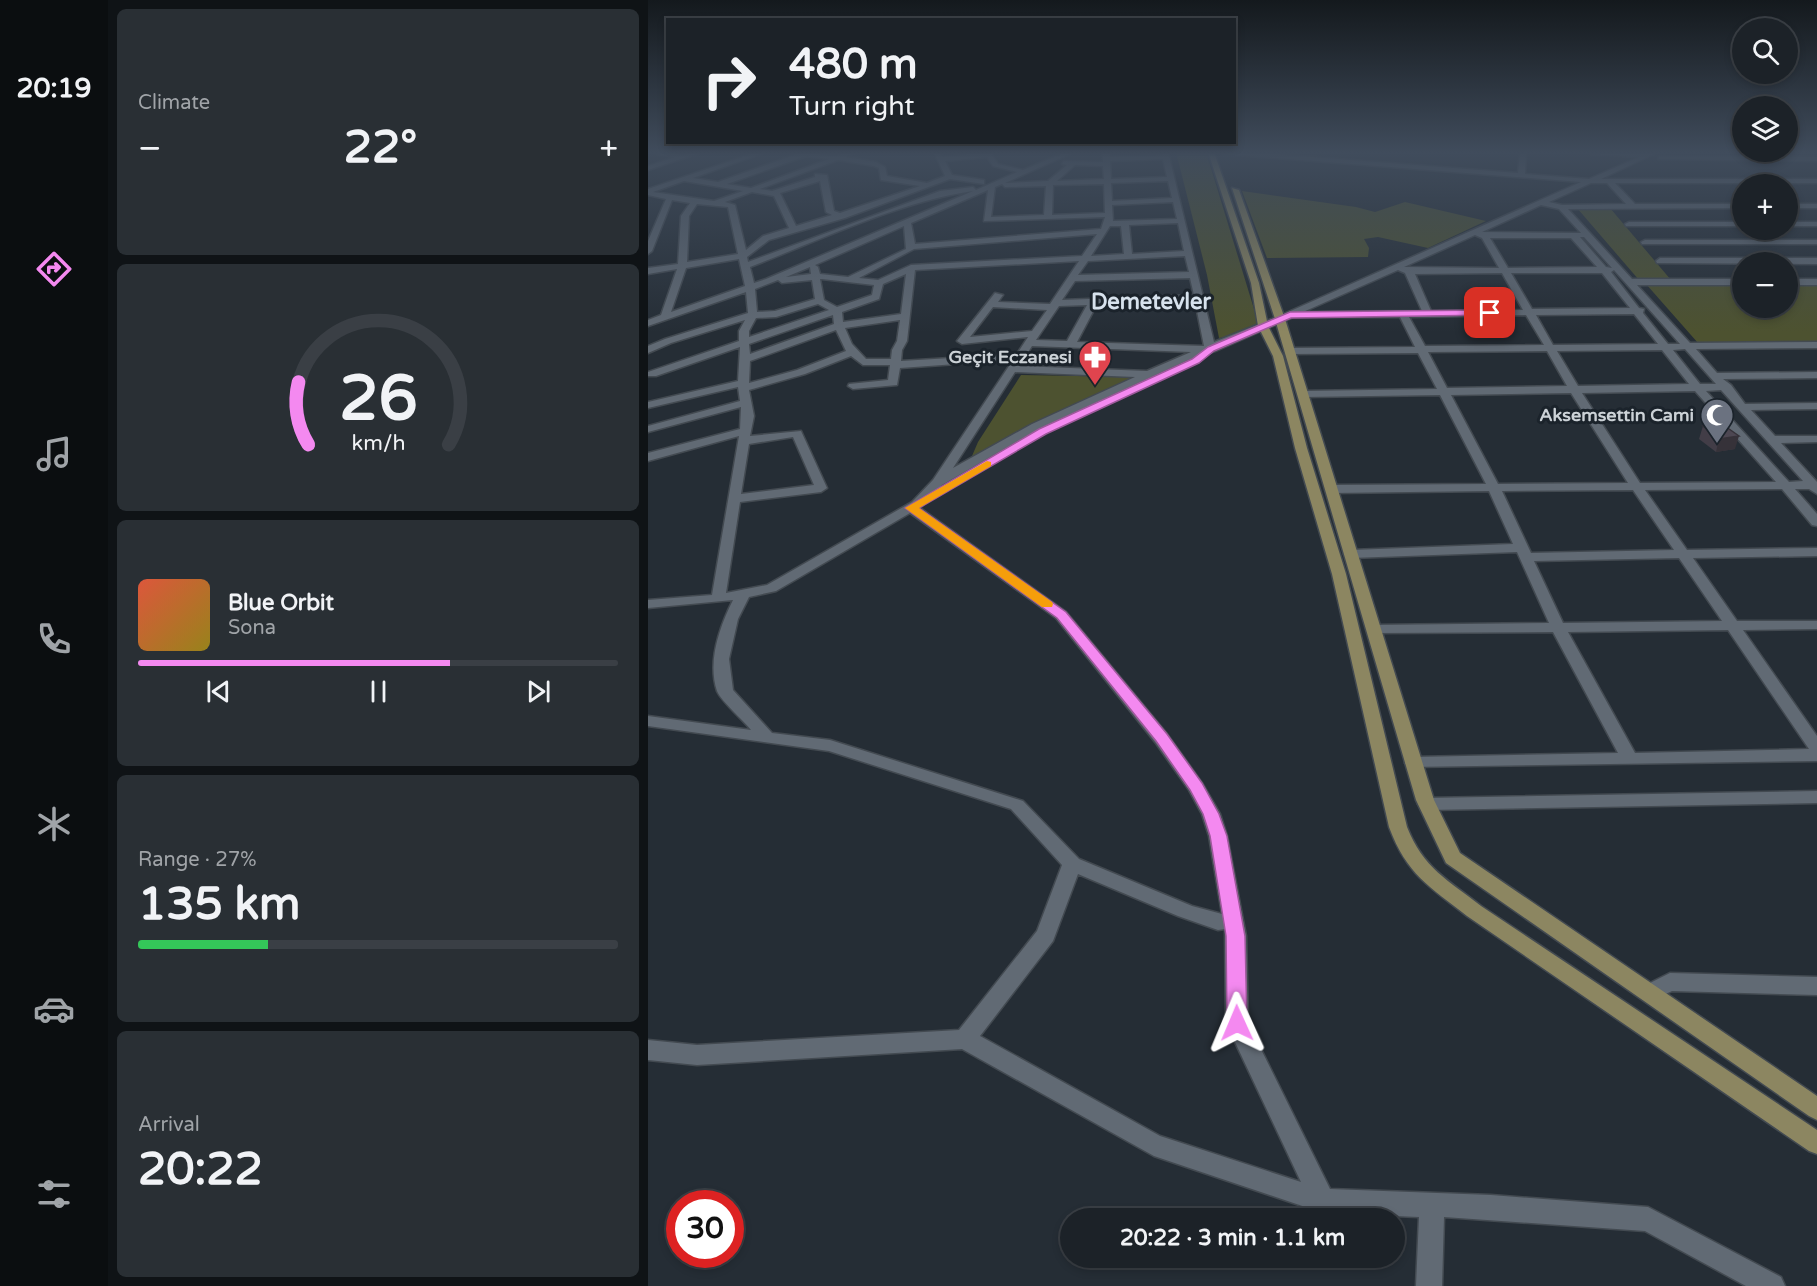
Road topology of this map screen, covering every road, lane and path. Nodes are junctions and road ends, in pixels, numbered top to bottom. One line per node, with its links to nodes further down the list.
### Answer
1 (664, 212): 38 (street)
2 (688, 212): 45 (street)
3 (733, 212): 42 (street)
4 (786, 212): 30 (street)
5 (830, 212): 19 (street)
6 (847, 212): 19 (street)
7 (888, 212): 22 (street)
8 (931, 212): 23 (street)
9 (988, 212): 20 (street)
10 (1047, 212): 20 (street)
11 (1107, 212): 24 (street)
12 (1178, 212): 21 (street)
13 (1231, 212): 83 (main road)
14 (1246, 212): 80 (main road)
15 (1523, 212): 32 (street)
16 (1567, 212): 34 (street)
17 (1619, 212): 26 (street)
18 (1802, 212): 29 (street)
19 (838, 215): 22 (street); 30 (street)
20 (1047, 217): 24 (street)
21 (1180, 221): 25 (street); 39 (street)
22 (859, 222): 31 (street); 42 (street)
23 (907, 222): 31 (street); 37 (street)
24 (1106, 223): 25 (street); 37 (street); 41 (street)
25 (1125, 224): 40 (street)
26 (1629, 224): 27 (street); 35 (street)
27 (1732, 224)
28 (1798, 224): 29 (street)
29 (1817, 224)
30 (793, 229): 42 (street)
31 (888, 230): 44 (street)
32 (1480, 234): 33 (street); 46 (street); 48 (street)
33 (1573, 235): 34 (street); 49 (street)
34 (1588, 235): 50 (street)
35 (1645, 242): 36 (street); 53 (street)
36 (1817, 242)
37 (911, 247): 57 (street)
38 (648, 251)
39 (1188, 254): 40 (street); 54 (street)
40 (1128, 256): 41 (street)
41 (1086, 257): 47 (street); 56 (street)
42 (744, 261): 45 (street); 64 (street)
43 (1817, 261): 53 (street)
44 (813, 262): 55 (street); 59 (street)
45 (682, 267): 51 (street); 79 (street)
46 (1397, 267): 52 (street); 80 (street)
47 (911, 268): 63 (street); 78 (street)
48 (1505, 270): 49 (street); 52 (street); 74 (street)
49 (1604, 270): 50 (street); 73 (street)
50 (1620, 270): 60 (street)
51 (648, 271)
52 (1409, 271): 76 (street)
53 (1670, 272): 58 (street); 60 (street)
54 (1193, 275): 56 (street); 66 (street)
55 (817, 277): 57 (street); 59 (street); 67 (street)
56 (1071, 278): 70 (street)
57 (850, 279): 63 (street)
58 (1732, 280)
59 (769, 281): 64 (street)
60 (1631, 282): 71 (street)
61 (1798, 282): 62 (street)
62 (1817, 282)
63 (879, 283): 72 (street)
64 (750, 287): 77 (street); 79 (street)
65 (998, 295): 69 (street)
66 (1199, 298): 68 (street); 90 (street)
67 (820, 300): 72 (street); 77 (street)
68 (1094, 301): 70 (street); 86 (street)
69 (991, 304): 70 (street); 84 (street)
70 (1053, 305): 84 (street)
71 (1656, 310): 73 (street); 89 (street)
72 (837, 311): 82 (street); 85 (street)
73 (1635, 311): 74 (street); 88 (street)
74 (1531, 312): 76 (street); 91 (street)
75 (1403, 314): 76 (street); 80 (street); 93 (street)
76 (1428, 314)
77 (753, 315): 85 (street); 92 (street)
78 (905, 316): 82 (street); 98 (street)
79 (665, 317): 81 (street)
80 (1285, 317): 83 (street); 94 (main road)
81 (648, 323)
82 (838, 326): 95 (street); 97 (street)
83 (1263, 327): 90 (street); 157 (main road)
84 (1031, 339): 86 (street); 96 (street)
85 (744, 342): 97 (street); 100 (street)
86 (1071, 344): 90 (street)
87 (1817, 345): 89 (street)
88 (1663, 347): 89 (street); 91 (street); 106 (street)
89 (1690, 347): 103 (street)
90 (1211, 349): 101 (street); 129 (street)
91 (1550, 349): 93 (street); 108 (street)
92 (648, 350)
93 (1422, 350): 94 (street); 109 (street)
94 (1290, 351): 110 (main road)
95 (852, 352): 98 (street); 104 (street)
96 (1018, 357): 98 (street); 99 (street)
97 (746, 359): 104 (street)
98 (896, 364): 105 (street)
99 (1011, 369): 101 (street); 122 (street)
100 (652, 374)
101 (1149, 375): 122 (street)
102 (1817, 375): 103 (street)
103 (1717, 376): 107 (street)
104 (743, 385): 111 (street); 112 (street)
105 (852, 386)
106 (1697, 387): 107 (street); 108 (street); 117 (street)
107 (1727, 387): 114 (street)
108 (1574, 389): 109 (street); 125 (street)
109 (1443, 391): 110 (street); 126 (street)
110 (1303, 394): 127 (main road)
111 (745, 403): 115 (street); 118 (street)
112 (648, 405)
113 (1817, 406): 114 (street)
114 (1744, 407): 116 (street)
115 (648, 429)
116 (1764, 429): 117 (street); 120 (street)
117 (1738, 430): 124 (street)
118 (744, 436): 121 (street); 128 (street); 128 (street)
119 (1817, 439): 120 (street)
120 (1773, 440): 123 (street)
121 (648, 457)
122 (938, 482): 129 (street)
123 (1813, 483): 124 (street)
124 (1786, 485): 125 (street); 130 (street)
125 (1637, 486): 126 (street); 133 (street)
126 (1494, 488): 127 (street); 131 (street)
127 (1332, 489): 134 (main road)
128 (734, 499): 136 (street)
129 (913, 506): 135 (street); 151 (street)
130 (1817, 522)
131 (1524, 552): 133 (street); 134 (street); 140 (street)
132 (1817, 552): 133 (street)
133 (1683, 553): 139 (street)
134 (1351, 554): 141 (main road)
135 (743, 594): 136 (street); 143 (street)
136 (718, 599): 137 (street)
137 (648, 603)
138 (1817, 625): 139 (street)
139 (1733, 626): 140 (street); 144 (street)
140 (1558, 627): 141 (street); 146 (street)
141 (1374, 629): 147 (main road)
142 (648, 721): 143 (street)
143 (767, 737): 150 (street)
144 (1817, 748)
145 (1817, 755): 146 (street)
146 (1629, 758): 147 (street)
147 (1414, 763): 149 (main road)
148 (1817, 797): 149 (street)
149 (1427, 804): 153 (main road)
150 (1072, 864): 151 (street); 154 (street)
151 (1233, 921): 158 (street)
152 (1817, 986): 153 (street)
153 (1649, 993): 156 (main road)
154 (965, 1039): 155 (street); 158 (street)
155 (648, 1050)
156 (1817, 1109)
157 (1817, 1143)
158 (1323, 1201): 159 (street)
159 (1432, 1205): 160 (street); 161 (street)
160 (1429, 1286)
161 (1772, 1286)

